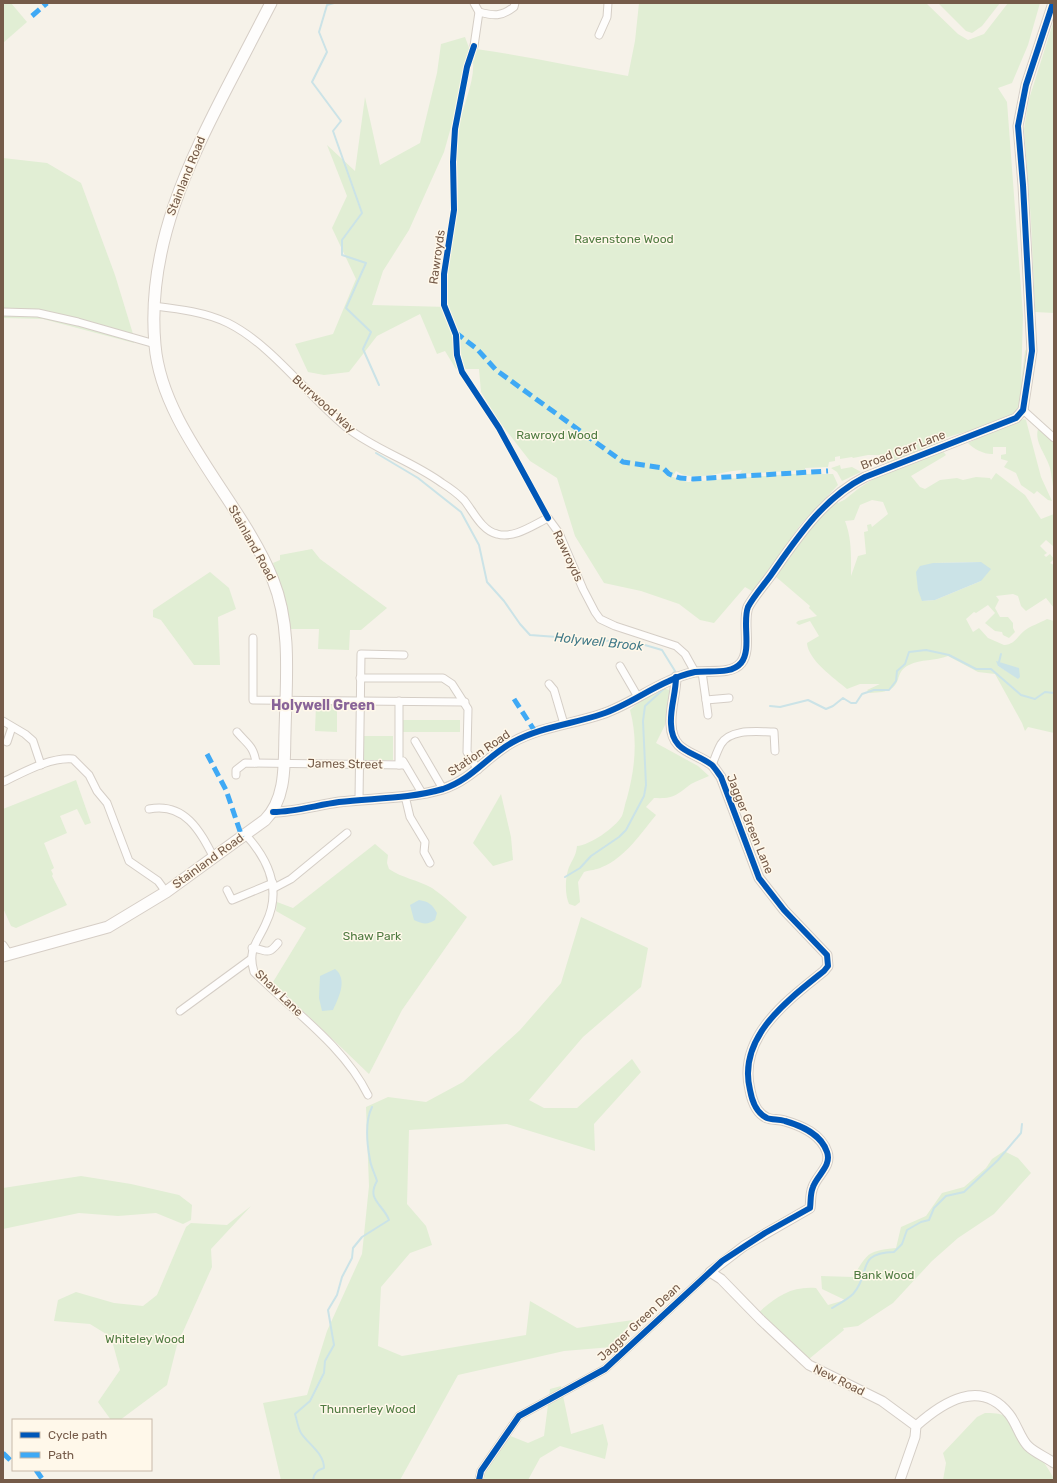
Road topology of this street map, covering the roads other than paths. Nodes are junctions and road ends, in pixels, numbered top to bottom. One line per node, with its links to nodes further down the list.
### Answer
1 (271, 3): 9 (main road, Stainland Road)
2 (474, 3): 6 (street)
3 (515, 3): 6 (street)
4 (608, 3): 7 (street)
5 (1053, 3): 12 (street)
6 (479, 12): 8 (street)
7 (599, 35)
8 (474, 46)
9 (154, 306): 11 (main road, Stainland Road); 14 (street, Burrwood Way)
10 (3, 312): 11 (street)
11 (154, 344): 25 (main road, Stainland Road)
12 (1023, 410): 13 (street); 18 (street, Broad Carr Lane)
13 (1054, 438)
14 (548, 518): 18 (street, Rawroyds)
15 (253, 638): 25 (street)
16 (404, 655): 19 (street)
17 (620, 666): 23 (street)
18 (699, 672): 20 (street, Broad Carr Lane); 26 (street)
19 (360, 678): 27 (street); 29 (street)
20 (676, 678): 21 (street, Broad Carr Lane); 42 (street, Jagger Green Lane)
21 (664, 683): 23 (street, Station Road)
22 (549, 684): 32 (street)
23 (638, 697): 32 (street, Station Road)
24 (729, 698): 26 (street)
25 (286, 700): 27 (street); 39 (main road, Stainland Road)
26 (706, 700): 30 (street)
27 (360, 701): 28 (street); 40 (street)
28 (399, 701): 29 (street); 41 (street)
29 (466, 705): 44 (street)
30 (708, 715)
31 (3, 721): 33 (street)
32 (564, 724): 44 (street, Station Road)
33 (12, 727): 36 (street); 43 (street)
34 (237, 732): 38 (street)
35 (415, 741): 47 (street)
36 (7, 742)
37 (775, 751): 42 (street)
38 (256, 763): 39 (street, James Street); 45 (street, James Street)
39 (284, 763): 40 (street, James Street); 52 (main road, Stainland Road)
40 (359, 764): 41 (street, James Street); 50 (street)
41 (402, 765): 48 (street)
42 (712, 765): 66 (street, Jagger Green Lane)
43 (41, 766): 46 (street); 59 (street)
44 (478, 770): 47 (street, Station Road)
45 (236, 775)
46 (3, 782)
47 (443, 789): 48 (street, Station Road)
48 (422, 793): 49 (street, Station Road)
49 (405, 796): 50 (street, Station Road); 56 (street)
50 (359, 800): 52 (street, Station Road)
51 (149, 809): 55 (street)
52 (273, 812): 54 (main road, Stainland Road)
53 (347, 833): 57 (street)
54 (245, 834): 55 (main road, Stainland Road); 57 (street, Shaw Lane)
55 (214, 858): 59 (main road, Stainland Road)
56 (430, 863)
57 (273, 886): 58 (street); 61 (street, Shaw Lane)
58 (227, 890)
59 (166, 892): 62 (main road, Stainland Road)
60 (278, 943): 61 (street)
61 (252, 948): 63 (street, Shaw Lane)
62 (5, 952)
63 (252, 958): 64 (street); 65 (street, Shaw Lane)
64 (180, 1011)
65 (368, 1094)
66 (710, 1272): 67 (street, New Road); 69 (street, Jagger Green Dean)
67 (916, 1426): 68 (street); 70 (street)
68 (1054, 1463)
69 (479, 1480)
70 (900, 1480)

